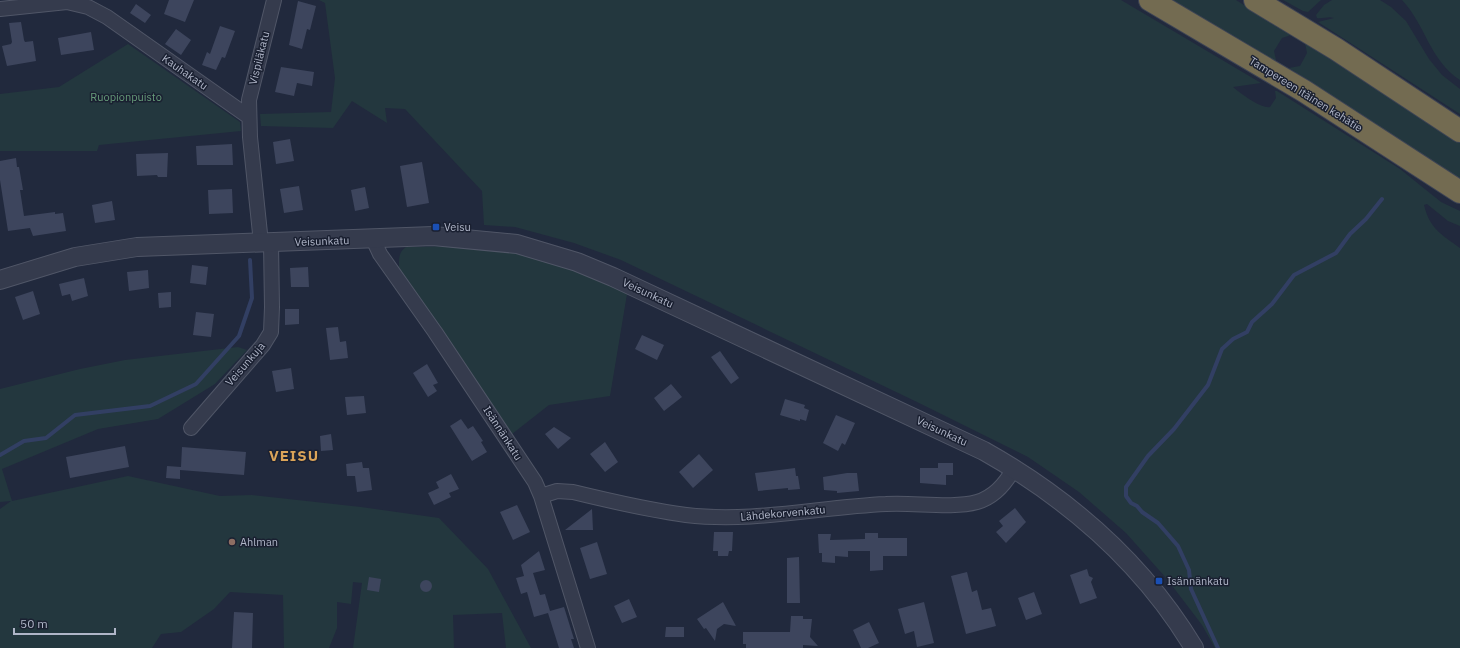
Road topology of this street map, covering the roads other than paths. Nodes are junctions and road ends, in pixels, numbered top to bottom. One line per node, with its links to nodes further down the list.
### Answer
1 (274, 0): 6 (street, Vispiläkatu)
2 (1150, 0): 8 (highway, Tampereen itäinen kehätie)
3 (1255, 0): 7 (highway)
4 (22, 3): 5 (street, Kauhakatu); 6 (street, Kauhakatu)
5 (0, 9)
6 (249, 117): 10 (street)
7 (1460, 132)
8 (1460, 192)
9 (373, 239): 10 (street, Veisunkatu); 13 (street, Veisunkatu); 14 (street, Isännänkatu)
10 (266, 243): 11 (street, Veisunkatu); 12 (street, Veisunkuja)
11 (0, 280)
12 (191, 428)
13 (1014, 468): 14 (street, Lähdekorvenkatu); 16 (street, Veisunkatu)
14 (541, 496): 15 (street, Isännänkatu)
15 (588, 648)
16 (1194, 648)

